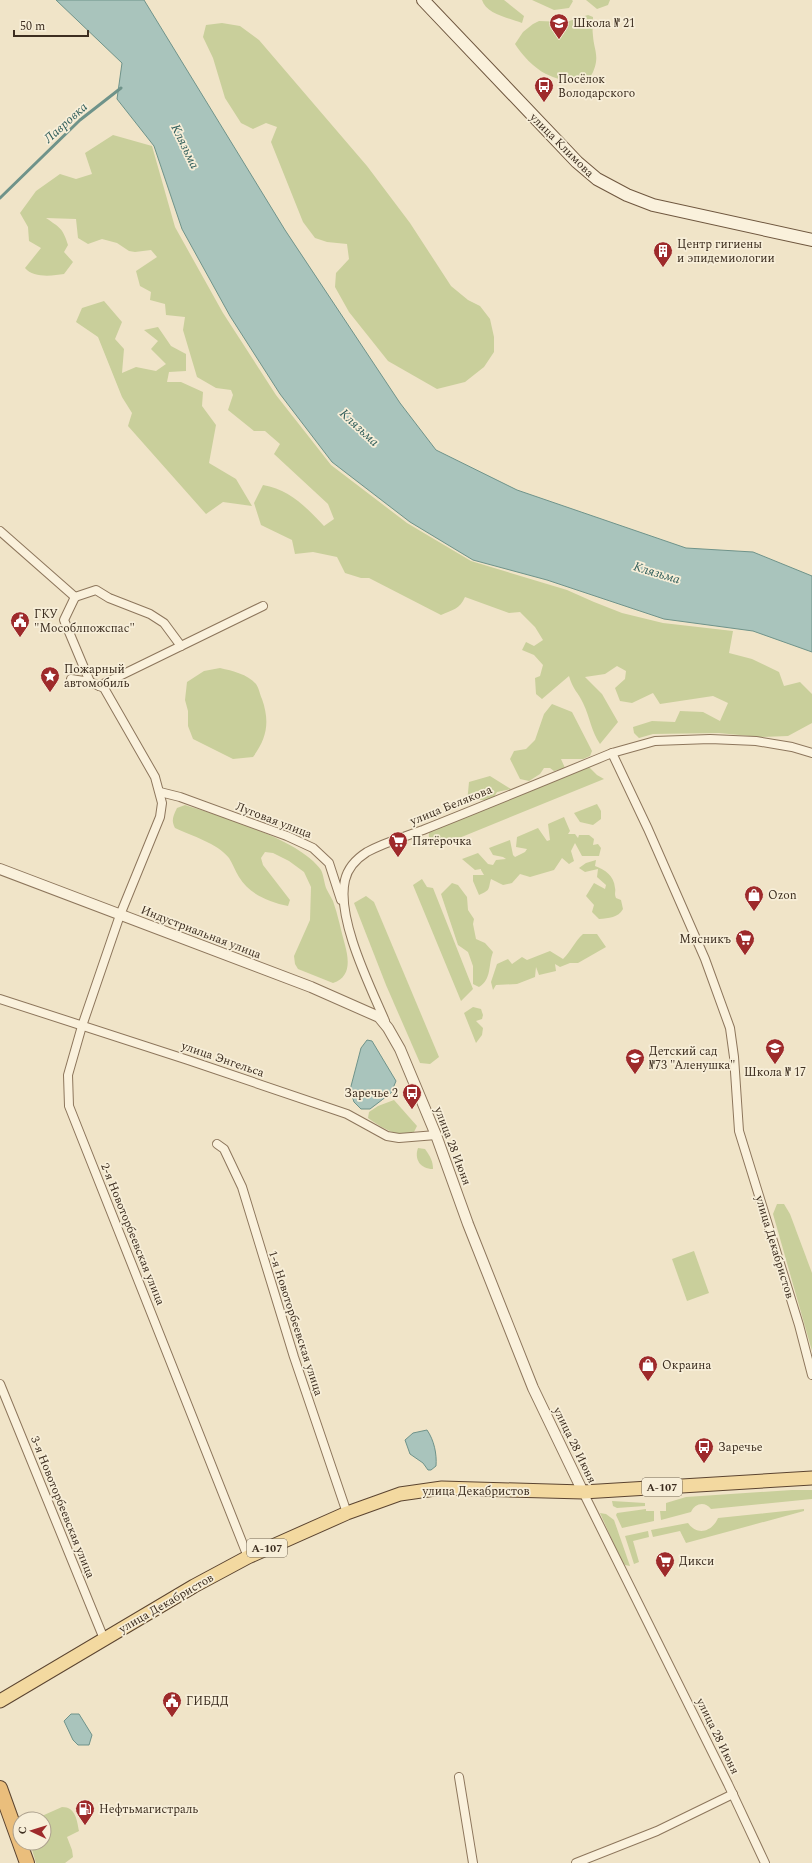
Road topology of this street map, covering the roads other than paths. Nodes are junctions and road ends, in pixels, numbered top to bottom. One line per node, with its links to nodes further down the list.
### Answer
1 (423, 0): 2 (main road, улица Климова)
2 (812, 240)
3 (0, 531): 4 (street)
4 (75, 597): 6 (street); 8 (street)
5 (262, 606): 6 (street)
6 (181, 646): 9 (street)
7 (71, 679): 8 (street)
8 (90, 682): 9 (street)
9 (99, 686): 12 (street)
10 (612, 753): 11 (street, улица Белякова); 14 (street, улица Белякова); 21 (street, улица Декабристов)
11 (812, 753)
12 (160, 792): 14 (street, Луговая улица); 15 (street)
13 (0, 869): 15 (street, Индустриальная улица)
14 (344, 908): 18 (street, улица Белякова)
15 (120, 915): 17 (street, 2-я Новоторбеевская улица); 18 (street, Индустриальная улица)
16 (0, 999): 17 (street, улица Энгельса)
17 (82, 1026): 19 (street, улица Энгельса); 26 (street, 2-я Новоторбеевская улица)
18 (388, 1028): 19 (street, улица 28 Июня)
19 (436, 1135): 24 (street, улица 28 Июня)
20 (217, 1144): 25 (street, 1-я Новоторбеевская улица)
21 (812, 1375)
22 (0, 1384): 27 (street, 3-я Новоторбеевская улица)
23 (812, 1478): 24 (main road, улица Декабристов / А-107)
24 (583, 1492): 25 (main road, улица Декабристов / А-107); 31 (street, улица 28 Июня)
25 (347, 1513): 26 (main road, улица Декабристов / А-107)
26 (248, 1557): 27 (main road, улица Декабристов / А-107)
27 (104, 1638): 28 (main road, улица Декабристов / А-107)
28 (0, 1701)
29 (459, 1777): 33 (street)
30 (0, 1788): 32 (highway)
31 (733, 1794): 34 (street); 35 (street, улица 28 Июня)
32 (27, 1863)
33 (473, 1863)
34 (576, 1863)
35 (765, 1863)

